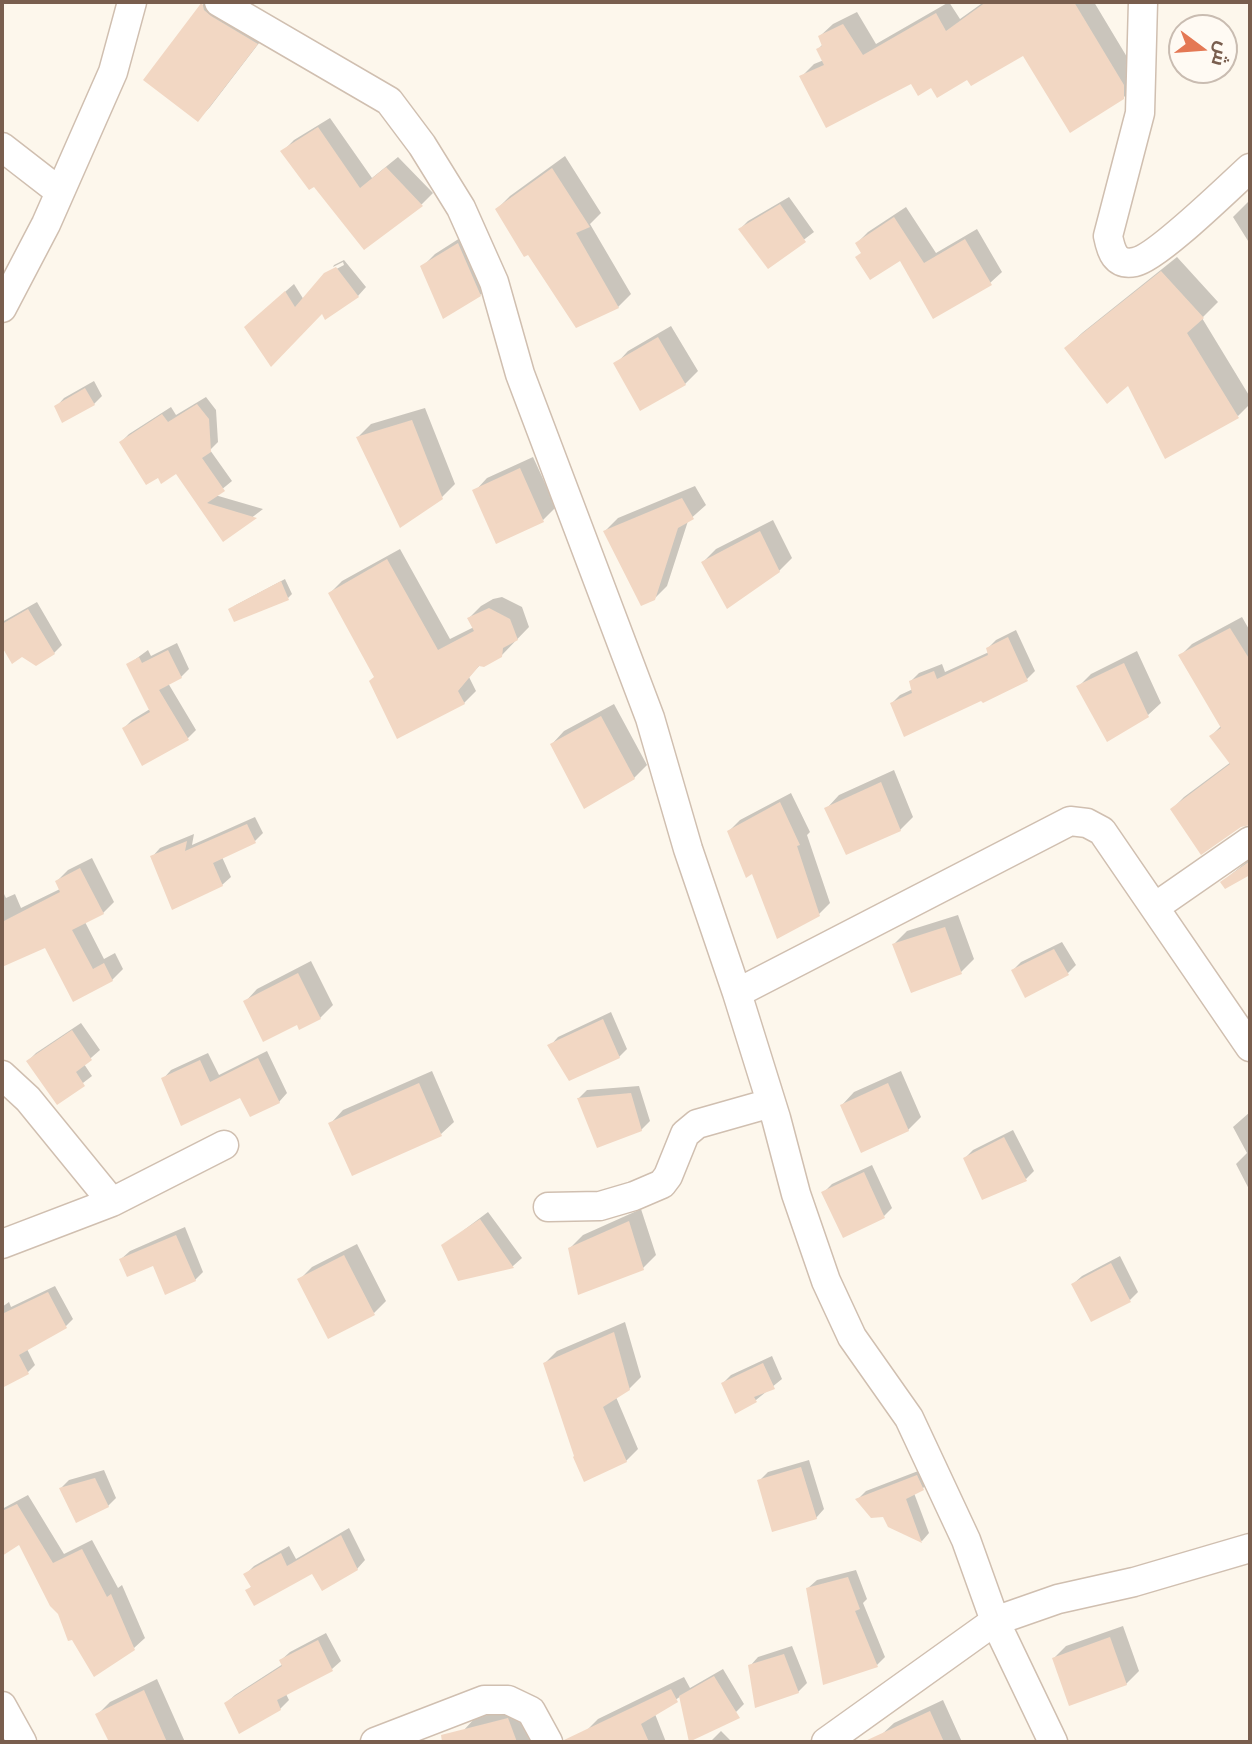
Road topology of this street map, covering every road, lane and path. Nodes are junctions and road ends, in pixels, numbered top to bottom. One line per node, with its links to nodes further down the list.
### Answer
1 (132, 2): 6 (street)
2 (219, 2): 10 (street)
3 (1143, 2): 5 (street)
4 (2, 147): 6 (street)
5 (1250, 168)
6 (60, 192): 7 (street)
7 (2, 307)
8 (1250, 841): 9 (street)
9 (1156, 907): 10 (street); 11 (street)
10 (737, 993): 13 (street)
11 (1250, 1048)
12 (2, 1075): 15 (street)
13 (771, 1103): 16 (street); 19 (street)
14 (224, 1145): 15 (street)
15 (112, 1202): 17 (street)
16 (548, 1207)
17 (2, 1244)
18 (1250, 1548): 19 (street)
19 (995, 1621): 24 (street); 25 (street)
20 (2, 1706): 21 (street)
21 (22, 1742)
22 (375, 1742): 23 (street)
23 (548, 1742)
24 (826, 1742)
25 (1053, 1742)

